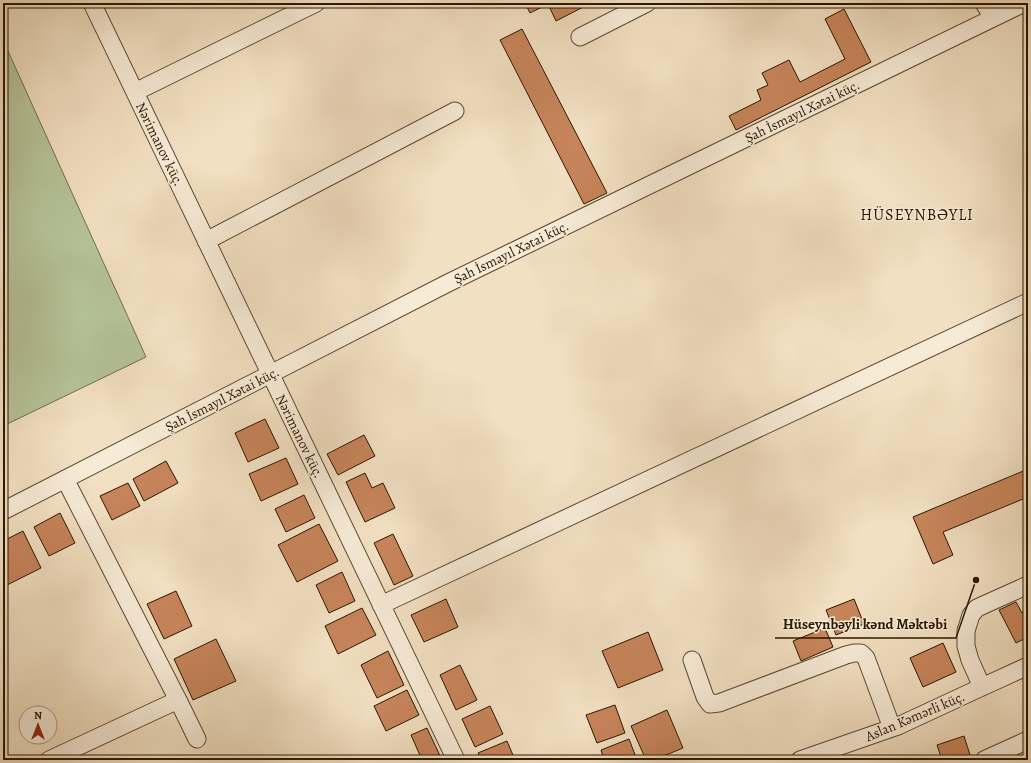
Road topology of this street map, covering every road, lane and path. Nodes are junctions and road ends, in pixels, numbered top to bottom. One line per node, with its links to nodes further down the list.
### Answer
1 (92, 3): 8 (street, Nərimanov küç.)
2 (316, 3): 8 (street)
3 (647, 3): 7 (street)
4 (984, 3): 6 (street)
5 (1024, 3): 6 (street, Şah İsmayıl Xətai küç.)
6 (993, 18): 12 (street, Şah İsmayıl Xətai küç.)
7 (580, 38)
8 (135, 92): 10 (street, Nərimanov küç.)
9 (455, 111): 10 (street)
10 (206, 241): 12 (street, Nərimanov küç.)
11 (1028, 302): 16 (street)
12 (270, 374): 13 (street, Şah İsmayıl Xətai küç.); 16 (street, Nərimanov küç.)
13 (65, 479): 14 (street, Şah İsmayıl Xətai küç.); 20 (street)
14 (3, 511)
15 (1028, 585): 19 (street)
16 (381, 606): 25 (street, Nərimanov küç.)
17 (692, 660): 21 (street)
18 (1028, 666): 19 (street, Aslan Kəmərli küç.)
19 (982, 688): 21 (street, Aslan Kəmərli küç.)
20 (178, 700): 22 (street); 24 (street)
21 (892, 728): 26 (street, Aslan Kəmərli küç.)
22 (197, 739)
23 (1028, 740): 27 (street)
24 (49, 760)
25 (456, 760)
26 (800, 760)
27 (984, 760)

